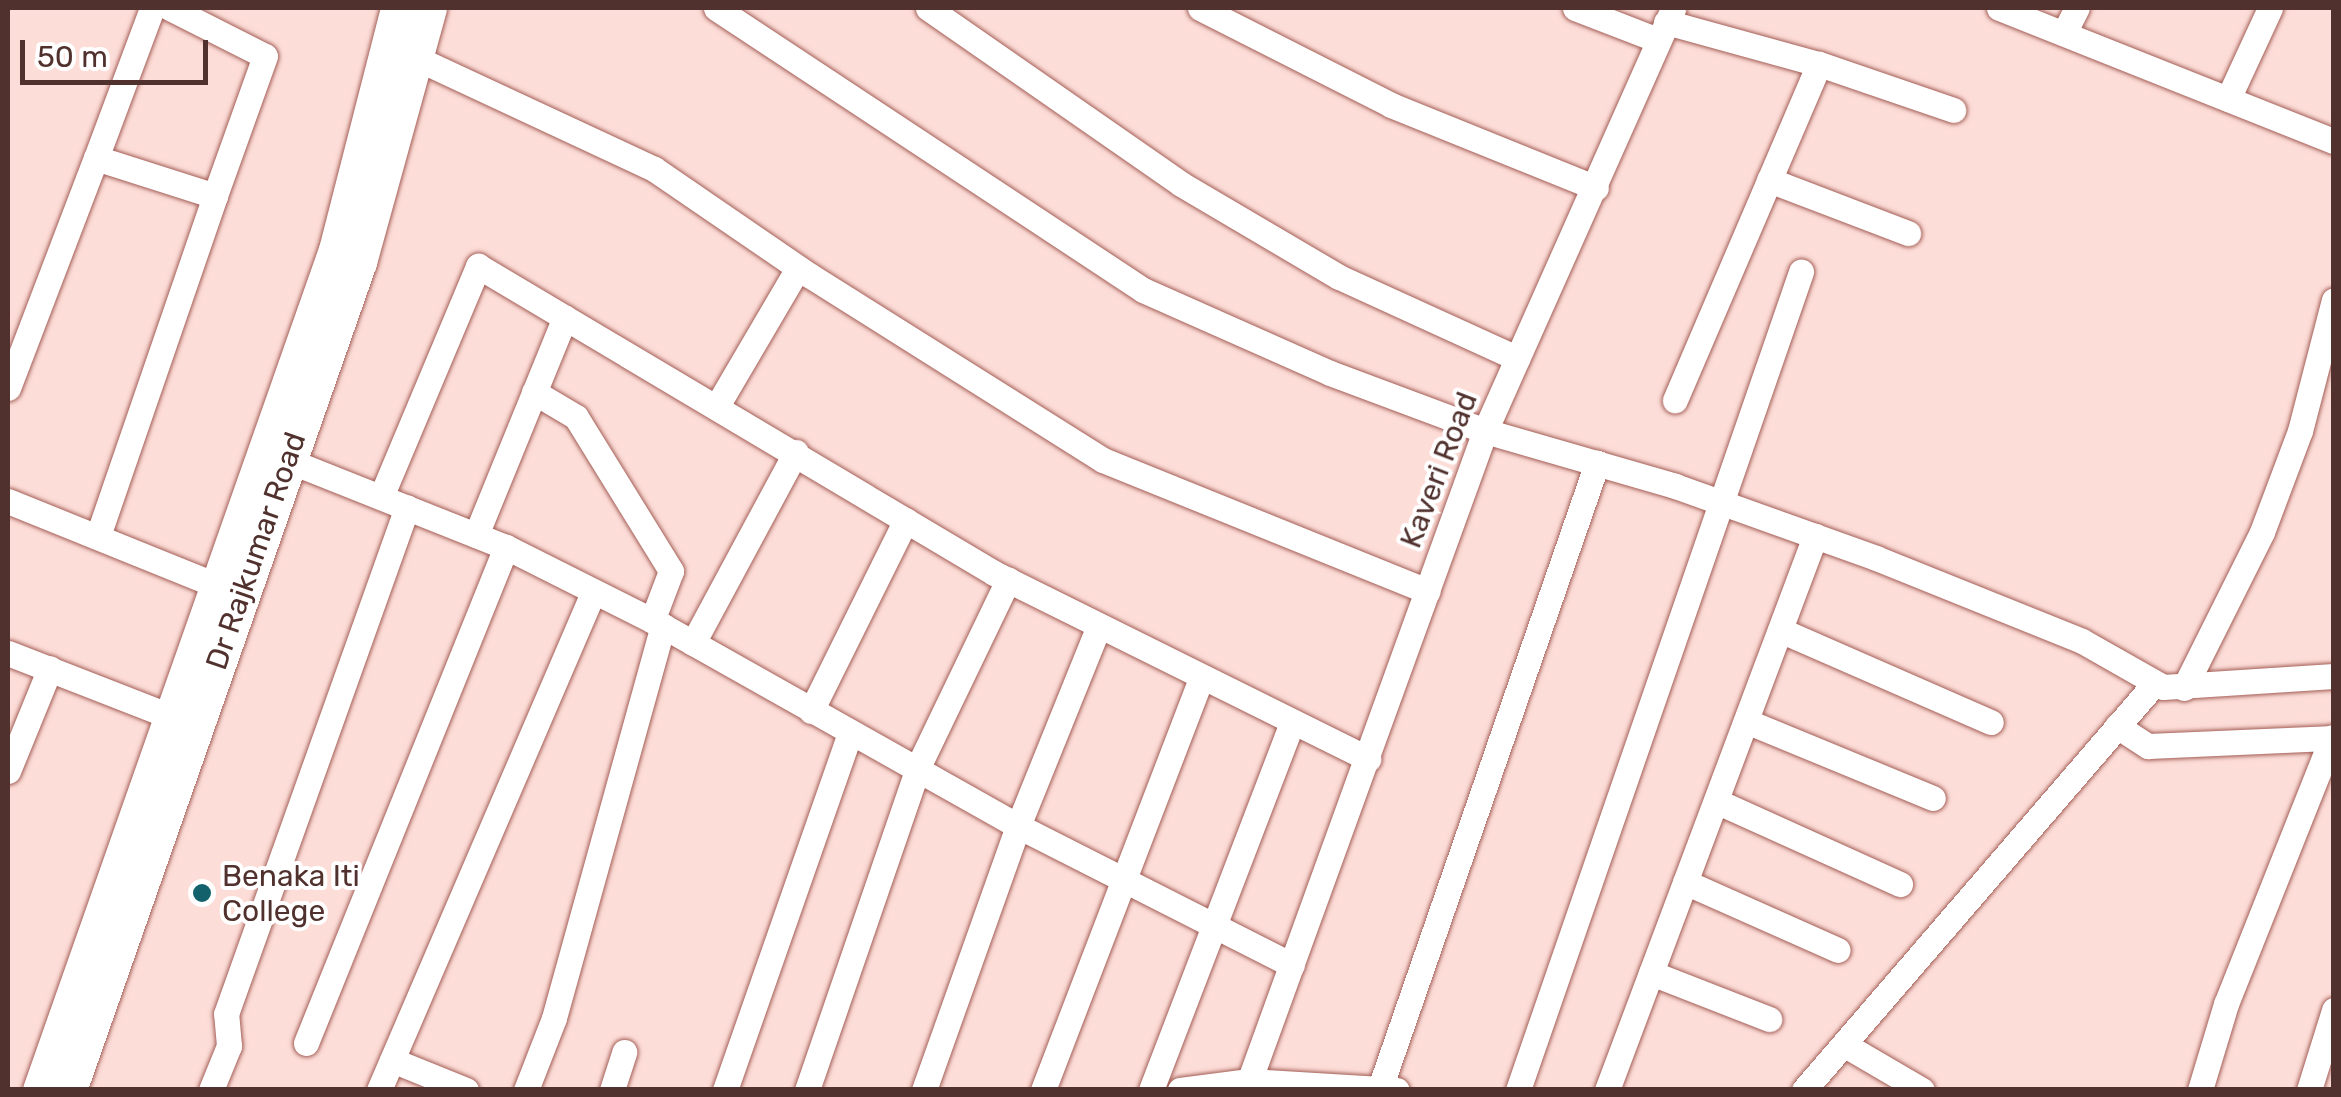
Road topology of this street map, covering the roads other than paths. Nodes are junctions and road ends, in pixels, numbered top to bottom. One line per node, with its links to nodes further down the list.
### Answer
1 (152, 8): 19 (street)
2 (170, 8): 22 (street)
3 (398, 8): 35 (main road, Dr Rajkumar Road)
4 (429, 8): 14 (main road, Dr Rajkumar Road)
5 (716, 8): 33 (street)
6 (928, 8): 28 (street)
7 (1200, 8): 21 (street)
8 (1576, 8): 12 (street)
9 (1999, 8): 13 (street)
10 (2077, 8): 13 (street)
11 (2270, 8): 16 (street)
12 (1666, 23): 15 (street); 21 (street, Kaveri Road)
13 (2064, 34): 16 (street)
14 (416, 58): 24 (street); 35 (main road, Dr Rajkumar Road)
15 (1818, 64): 17 (street); 20 (street)
16 (2228, 99): 18 (street)
17 (1953, 110)
18 (2334, 142)
19 (96, 158): 22 (street); 29 (street)
20 (1769, 180): 23 (street); 31 (street)
21 (1596, 188): 28 (street, Kaveri Road)
22 (216, 196): 42 (street)
23 (1908, 233)
24 (798, 268): 32 (street); 48 (street)
25 (1802, 272): 39 (street)
26 (2334, 300): 59 (street)
27 (565, 317): 30 (street); 32 (street); 37 (street)
28 (1518, 358): 33 (street, Kaveri Road)
29 (8, 388)
30 (534, 392): 43 (street); 50 (street)
31 (1675, 400)
32 (717, 406): 34 (street)
33 (1486, 431): 36 (street); 48 (street, Kaveri Road)
34 (796, 452): 41 (street); 53 (street)
35 (275, 455): 37 (street); 47 (main road, Dr Rajkumar Road); 61 (main road, Dr Rajkumar Road)
36 (1597, 463): 39 (street); 88 (street)
37 (381, 497): 40 (street)
38 (8, 501): 42 (street)
39 (1721, 502): 44 (street); 102 (street)
40 (408, 508): 43 (street); 91 (street)
41 (906, 520): 46 (street); 60 (street)
42 (99, 533): 47 (street)
43 (476, 535): 45 (street)
44 (1815, 536): 52 (street); 58 (street)
45 (506, 547): 49 (street); 83 (street)
46 (1008, 580): 51 (street); 69 (street)
47 (216, 585): 61 (main road, Dr Rajkumar Road)
48 (1428, 591): 68 (street, Kaveri Road)
49 (592, 595): 50 (street); 86 (street)
50 (657, 624): 53 (street); 94 (street)
51 (1098, 628): 57 (street); 73 (street)
52 (1780, 630): 62 (street); 63 (street)
53 (693, 643): 60 (street)
54 (8, 653): 55 (street)
55 (50, 668): 61 (street); 70 (street)
56 (2334, 676): 59 (street)
57 (1200, 680): 64 (street); 74 (street)
58 (2155, 682): 59 (street); 65 (street)
59 (2184, 688)
60 (811, 711): 66 (street)
61 (183, 721): 89 (main road, Dr Rajkumar Road); 90 (main road, Dr Rajkumar Road)
62 (1746, 721): 71 (street); 72 (street)
63 (1991, 722)
64 (1292, 723): 68 (street); 77 (street)
65 (2117, 726): 67 (street); 84 (street)
66 (850, 733): 69 (street); 96 (street)
67 (2333, 737): 106 (street)
68 (1368, 759): 79 (street, Kaveri Road)
69 (918, 767): 73 (street); 97 (street)
70 (8, 771)
71 (1933, 798)
72 (1716, 801): 75 (street); 76 (street)
73 (1018, 826): 74 (street); 98 (street)
74 (1123, 879): 77 (street); 99 (street)
75 (1685, 882): 78 (street); 80 (street)
76 (1900, 884)
77 (1215, 923): 79 (street); 100 (street)
78 (1838, 950)
79 (1292, 966): 87 (street, Kaveri Road)
80 (1651, 973): 82 (street); 103 (street)
81 (2334, 1010): 107 (street)
82 (1770, 1018)
83 (306, 1043)
84 (1846, 1045): 104 (street); 105 (street)
85 (624, 1052): 95 (street)
86 (392, 1060): 92 (street); 93 (street)
87 (1248, 1086): 88 (street); 101 (street)
88 (1388, 1088)
89 (40, 1090)
90 (69, 1090)
91 (211, 1090)
92 (380, 1090)
93 (466, 1090)
94 (526, 1090)
95 (612, 1090)
96 (725, 1090)
97 (807, 1090)
98 (924, 1090)
99 (1043, 1090)
100 (1151, 1090)
101 (1180, 1090)
102 (1518, 1090)
103 (1607, 1090)
104 (1804, 1090)
105 (1922, 1090)
106 (2200, 1090)
107 (2309, 1090)

